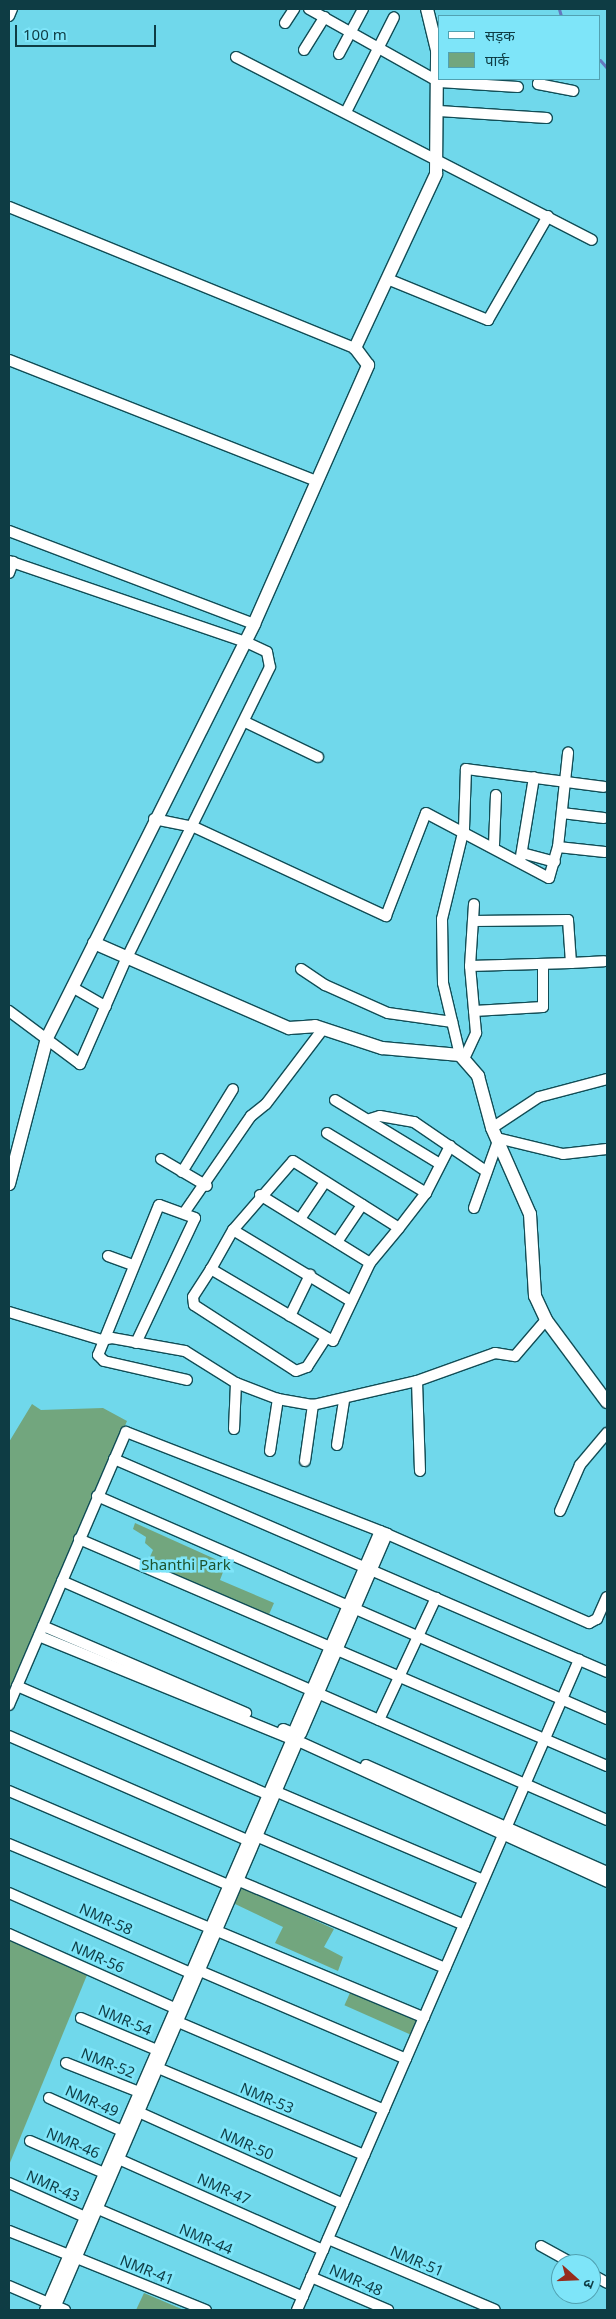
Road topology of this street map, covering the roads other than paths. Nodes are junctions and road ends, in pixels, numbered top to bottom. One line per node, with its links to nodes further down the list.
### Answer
1 (12, 9): 6 (street)
2 (294, 9): 9 (street)
3 (310, 9): 7 (street)
4 (363, 9): 10 (street)
5 (427, 9): 13 (street)
6 (9, 16)
7 (325, 17): 10 (street); 12 (street)
8 (394, 17): 11 (street)
9 (285, 23)
10 (352, 32): 11 (street); 14 (street)
11 (381, 48): 17 (street); 21 (street)
12 (304, 50)
13 (438, 50)
14 (339, 54)
15 (236, 57): 21 (street)
16 (540, 80): 19 (street)
17 (439, 82): 18 (street); 20 (street)
18 (518, 86)
19 (573, 91)
20 (439, 111): 22 (street); 23 (street)
21 (346, 112): 23 (street)
22 (547, 118)
23 (437, 157): 25 (street); 27 (street)
24 (9, 207): 28 (street)
25 (548, 216): 26 (street); 27 (street)
26 (592, 240)
27 (390, 280): 28 (street)
28 (355, 348): 30 (street)
29 (9, 360): 30 (street)
30 (316, 481): 34 (street)
31 (9, 531): 34 (street)
32 (11, 561): 33 (street); 35 (street)
33 (9, 573)
34 (254, 624): 35 (street)
35 (246, 642): 36 (street); 45 (street)
36 (245, 722): 38 (street); 46 (street)
37 (568, 754): 40 (street)
38 (318, 757)
39 (534, 777): 40 (street); 47 (street); 51 (street)
40 (566, 782): 41 (street); 43 (street)
41 (604, 787)
42 (496, 795): 48 (street)
43 (562, 813): 44 (street); 49 (street)
44 (604, 818)
45 (154, 819): 46 (street); 55 (street)
46 (194, 827): 47 (street); 56 (street)
47 (464, 830): 48 (street); 66 (street)
48 (494, 845): 51 (street)
49 (558, 847): 50 (street); 52 (street)
50 (605, 852)
51 (521, 858): 52 (street); 52 (street)
52 (555, 862)
53 (474, 904): 54 (street)
54 (473, 921): 58 (street); 59 (street)
55 (94, 943): 56 (street); 62 (street)
56 (127, 957): 63 (street); 67 (street)
57 (604, 961): 58 (street)
58 (571, 963): 60 (street)
59 (470, 966): 60 (street); 65 (street)
60 (543, 966): 65 (street)
61 (301, 969): 66 (street)
62 (72, 987): 63 (street); 68 (street)
63 (106, 1007): 68 (street)
64 (9, 1011): 68 (street)
65 (474, 1012): 69 (street)
66 (452, 1022): 69 (street)
67 (323, 1029): 69 (street); 84 (street)
68 (47, 1038): 83 (street)
69 (462, 1057): 75 (street)
70 (607, 1079): 75 (street)
71 (233, 1090): 80 (street)
72 (335, 1100): 73 (street)
73 (370, 1119): 76 (street); 79 (street)
74 (326, 1133): 85 (street)
75 (496, 1136): 77 (street); 81 (street); 102 (street)
76 (450, 1146): 79 (street); 81 (street)
77 (607, 1149)
78 (161, 1159): 80 (street)
79 (440, 1164): 85 (street)
80 (182, 1172): 84 (street)
81 (487, 1172): 88 (street)
82 (325, 1182): 86 (street); 87 (street); 90 (street)
83 (9, 1184)
84 (207, 1186): 89 (street)
85 (426, 1193): 91 (street)
86 (260, 1196): 90 (street); 92 (street)
87 (362, 1205): 91 (street); 93 (street)
88 (474, 1208)
89 (184, 1213): 96 (street); 105 (street)
90 (300, 1219): 93 (street)
91 (399, 1228): 95 (street)
92 (233, 1230): 97 (street); 98 (street)
93 (337, 1242): 95 (street)
94 (108, 1256): 96 (street)
95 (370, 1262): 99 (street)
96 (133, 1265): 104 (street)
97 (212, 1269): 101 (street); 103 (street)
98 (310, 1275): 99 (street); 101 (street)
99 (349, 1300): 103 (street)
100 (9, 1312): 104 (street)
101 (290, 1316): 103 (street)
102 (546, 1320): 107 (street); 111 (street)
103 (326, 1338)
104 (102, 1340): 105 (street); 106 (street)
105 (136, 1343): 108 (street)
106 (187, 1380)
107 (417, 1381): 110 (street); 119 (street)
108 (236, 1383): 109 (street); 113 (street)
109 (278, 1399): 112 (street); 116 (street)
110 (344, 1401): 112 (street); 115 (street)
111 (607, 1402)
112 (313, 1405): 118 (street)
113 (234, 1428)
114 (607, 1433): 121 (street)
115 (337, 1445)
116 (270, 1451)
117 (114, 1459): 120 (street); 122 (street); 124 (street)
118 (305, 1461)
119 (420, 1471)
120 (97, 1496): 123 (street); 128 (street)
121 (560, 1511)
122 (384, 1533): 124 (street); 129 (street)
123 (79, 1539): 125 (street); 132 (street)
124 (368, 1569): 127 (street); 128 (street)
125 (62, 1580): 130 (street); 137 (street)
126 (607, 1597): 129 (street)
127 (436, 1598): 131 (street); 133 (street)
128 (352, 1607): 131 (street); 132 (street)
129 (604, 1614)
130 (41, 1631): 136 (street); 143 (street)
131 (418, 1636): 135 (street); 138 (street)
132 (334, 1649): 135 (street); 137 (street)
133 (579, 1660): 134 (street); 138 (street)
134 (607, 1672)
135 (399, 1678): 141 (street); 144 (street)
136 (17, 1686): 139 (street); 148 (street)
137 (315, 1692): 141 (street); 143 (street)
138 (562, 1699): 140 (street); 144 (street)
139 (9, 1705)
140 (607, 1718)
141 (380, 1720): 146 (street)
142 (9, 1736): 151 (street)
143 (297, 1737): 148 (street); 150 (street)
144 (544, 1739): 145 (street); 146 (street)
145 (607, 1766)
146 (525, 1784): 149 (street); 150 (street)
147 (9, 1790): 157 (street)
148 (272, 1793): 151 (street); 154 (street)
149 (607, 1820)
150 (504, 1831): 153 (street); 154 (street); 156 (street)
151 (252, 1838): 155 (street); 157 (street); 159 (street)
152 (9, 1844): 160 (street)
153 (607, 1872)
154 (483, 1880): 159 (street)
155 (239, 1881): 160 (street); 162 (street)
156 (607, 1882)
157 (228, 1885): 160 (street)
158 (9, 1893): 163 (street, NMR-58)
159 (464, 1925): 162 (street)
160 (213, 1930): 163 (street); 166 (street)
161 (9, 1934): 164 (street, NMR-56)
162 (445, 1968): 166 (street)
163 (195, 1972): 164 (street); 169 (street, NMR-58)
164 (179, 2010): 167 (street); 168 (street)
165 (81, 2018): 168 (street, NMR-54)
166 (424, 2018): 169 (street)
167 (178, 2022): 171 (street); 174 (street)
168 (157, 2050): 172 (street)
169 (406, 2060): 174 (street)
170 (66, 2063): 172 (street, NMR-52)
171 (158, 2068): 175 (street); 178 (street, NMR-53)
172 (139, 2092): 175 (street)
173 (50, 2098): 176 (street, NMR-49)
174 (384, 2110): 178 (street)
175 (135, 2111): 176 (street); 179 (street); 182 (street, NMR-50)
176 (122, 2131): 179 (street)
177 (30, 2141): 180 (street, NMR-46)
178 (364, 2155): 182 (street)
179 (115, 2157): 180 (street); 183 (street); 188 (street, NMR-47)
180 (104, 2173): 184 (street)
181 (9, 2183): 184 (street, NMR-43)
182 (343, 2204): 186 (street)
183 (98, 2209): 190 (street); 193 (street, NMR-44)
184 (85, 2216): 190 (street)
185 (9, 2231): 190 (street, NMR-41)
186 (328, 2239): 188 (street); 198 (street, NMR-51)
187 (541, 2246): 189 (street)
188 (323, 2250): 191 (street)
189 (555, 2254)
190 (73, 2257): 194 (street); 195 (street, NMR-41)
191 (311, 2277): 193 (street); 197 (street, NMR-48)
192 (9, 2286): 194 (street)
193 (303, 2297): 196 (street)
194 (53, 2308)
195 (206, 2310)
196 (297, 2310)
197 (388, 2310)
198 (495, 2310)

